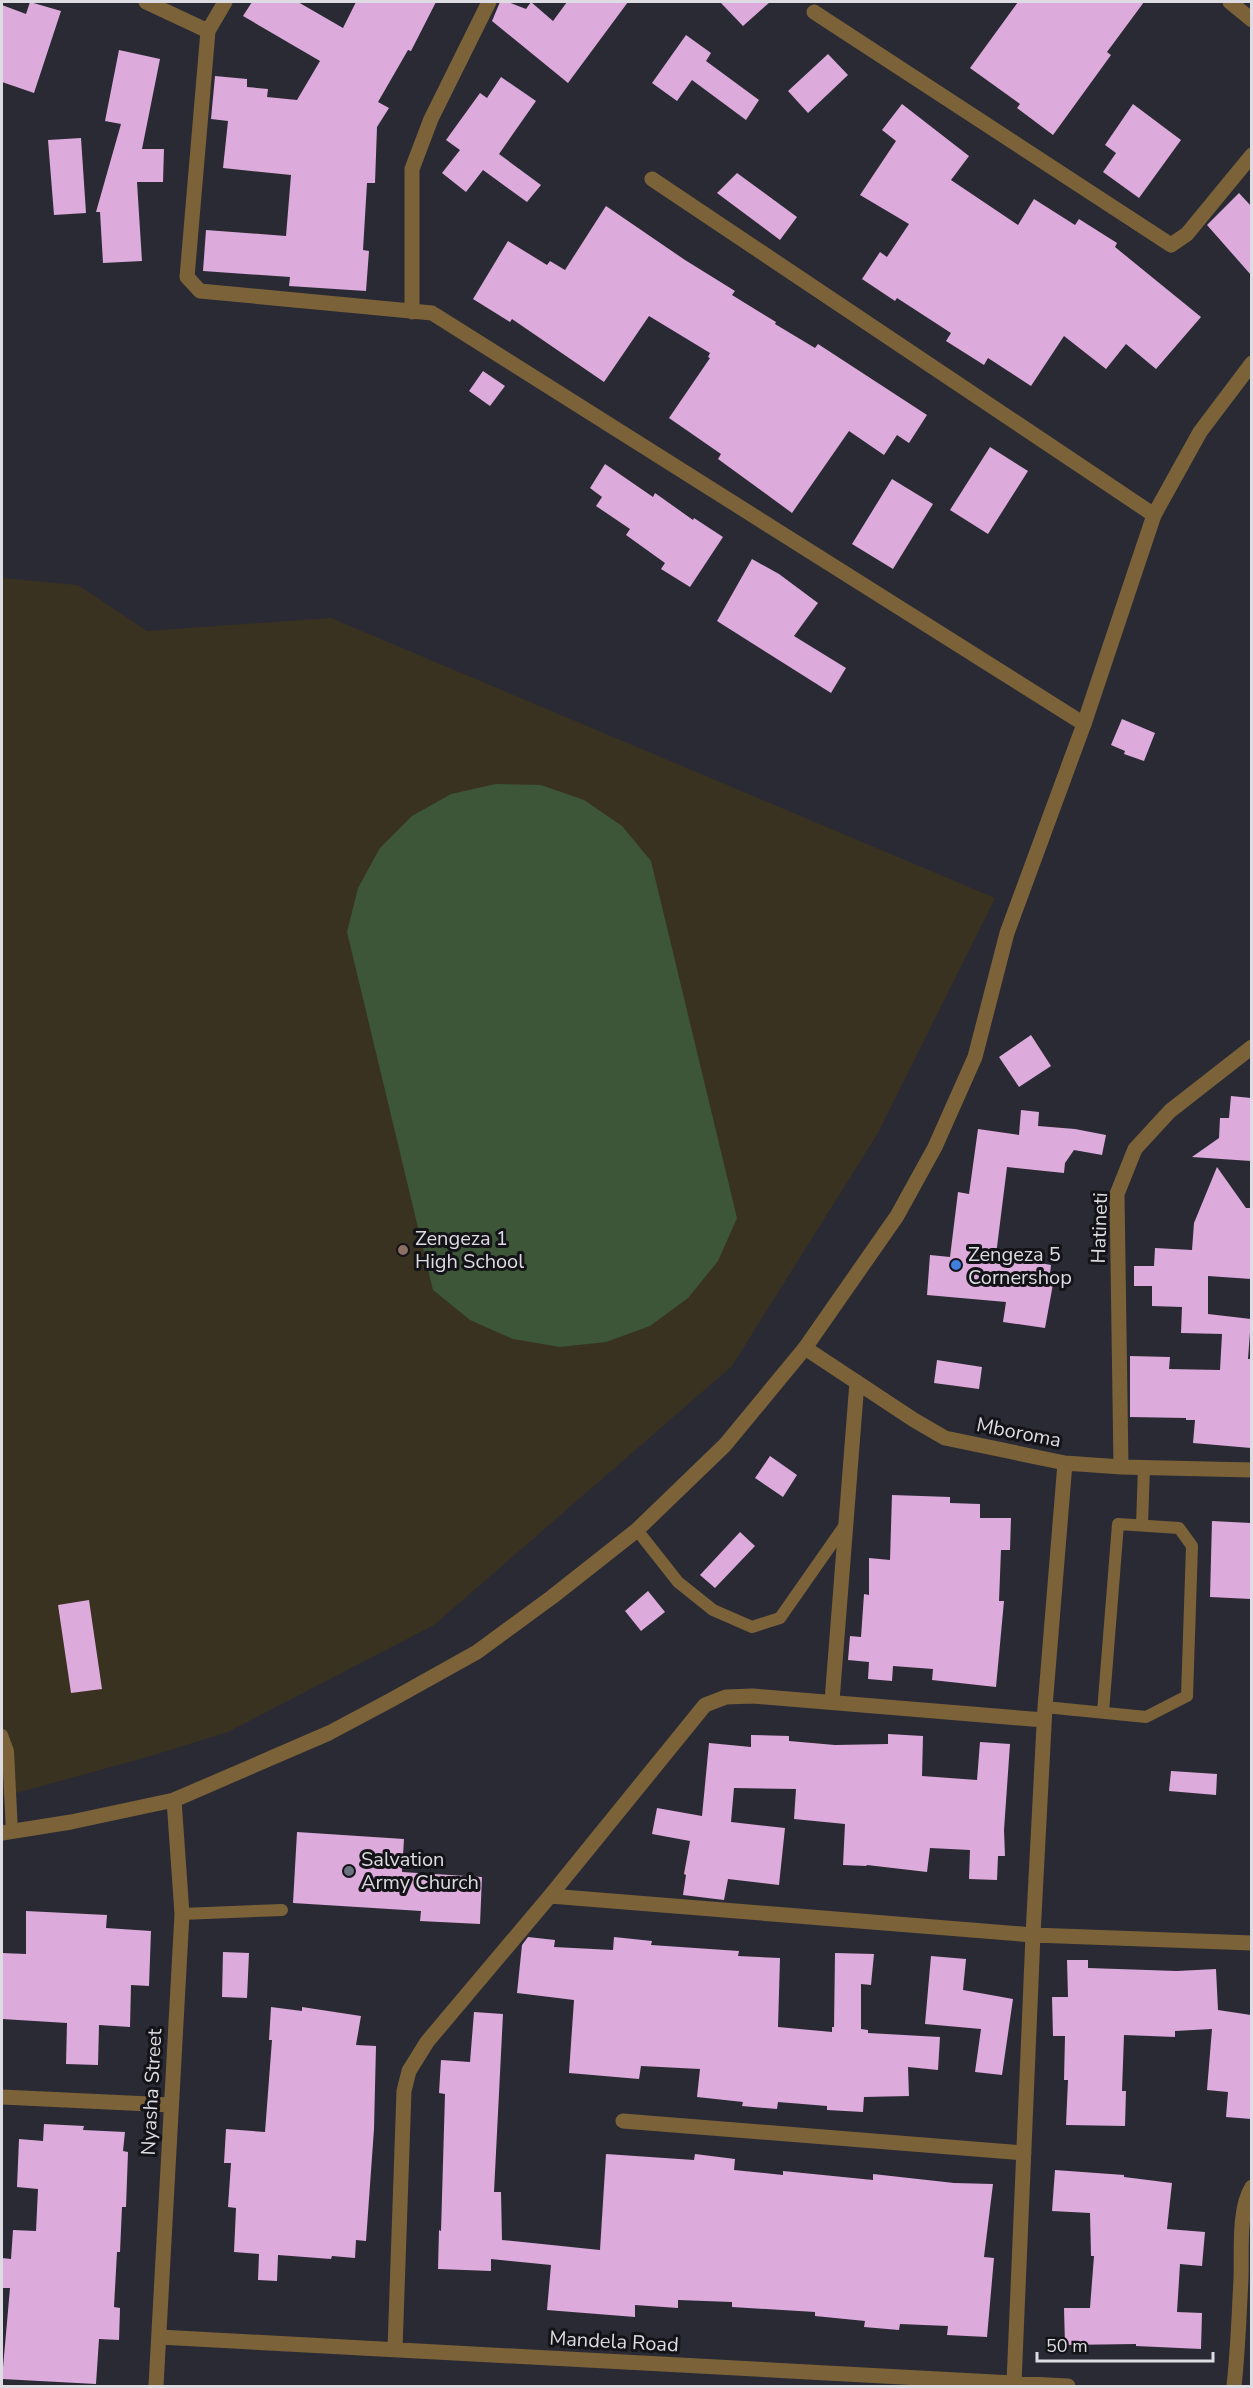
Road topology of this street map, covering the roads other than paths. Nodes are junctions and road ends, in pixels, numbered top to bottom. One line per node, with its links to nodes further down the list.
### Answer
1 (146, 2): 7 (street)
2 (225, 2): 7 (street)
3 (489, 2): 10 (street)
4 (1230, 2): 6 (street)
5 (814, 12): 8 (street)
6 (1251, 20)
7 (208, 31): 10 (street)
8 (1251, 154)
9 (652, 179): 12 (street)
10 (412, 312): 13 (street)
11 (1251, 363): 12 (street)
12 (1154, 515): 13 (street)
13 (1084, 724): 15 (street)
14 (1251, 1047): 18 (street, Hatineti)
15 (805, 1348): 16 (street, Mboroma); 23 (street)
16 (857, 1382): 17 (street, Mboroma); 21 (street)
17 (1065, 1462): 18 (street, Mboroma); 25 (street)
18 (1121, 1467): 19 (street, Mboroma)
19 (1144, 1467): 20 (street, Mboroma); 22 (lane)
20 (1251, 1470)
21 (846, 1525): 23 (lane); 24 (street)
22 (1142, 1525): 26 (lane); 26 (lane)
23 (638, 1530): 28 (street)
24 (832, 1701): 25 (street); 30 (street)
25 (1045, 1713): 26 (lane); 33 (street)
26 (1104, 1713)
27 (2, 1735): 29 (lane)
28 (174, 1800): 29 (street); 32 (street, Nyasha Street)
29 (7, 1833)
30 (550, 1896): 33 (street); 41 (street)
31 (282, 1910): 32 (lane)
32 (182, 1914): 36 (street, Nyasha Street)
33 (1033, 1935): 34 (street); 38 (street)
34 (1251, 1943)
35 (2, 2097): 36 (street)
36 (171, 2105): 40 (street, Nyasha Street)
37 (623, 2121): 38 (street)
38 (1024, 2153): 42 (street)
39 (1251, 2187): 45 (street)
40 (159, 2337): 41 (street, Mandela Road); 43 (street, Nyasha Street)
41 (395, 2349): 42 (street, Mandela Road)
42 (1014, 2383): 44 (street, Mandela Road)
43 (156, 2386)
44 (1068, 2386)
45 (1234, 2386)

